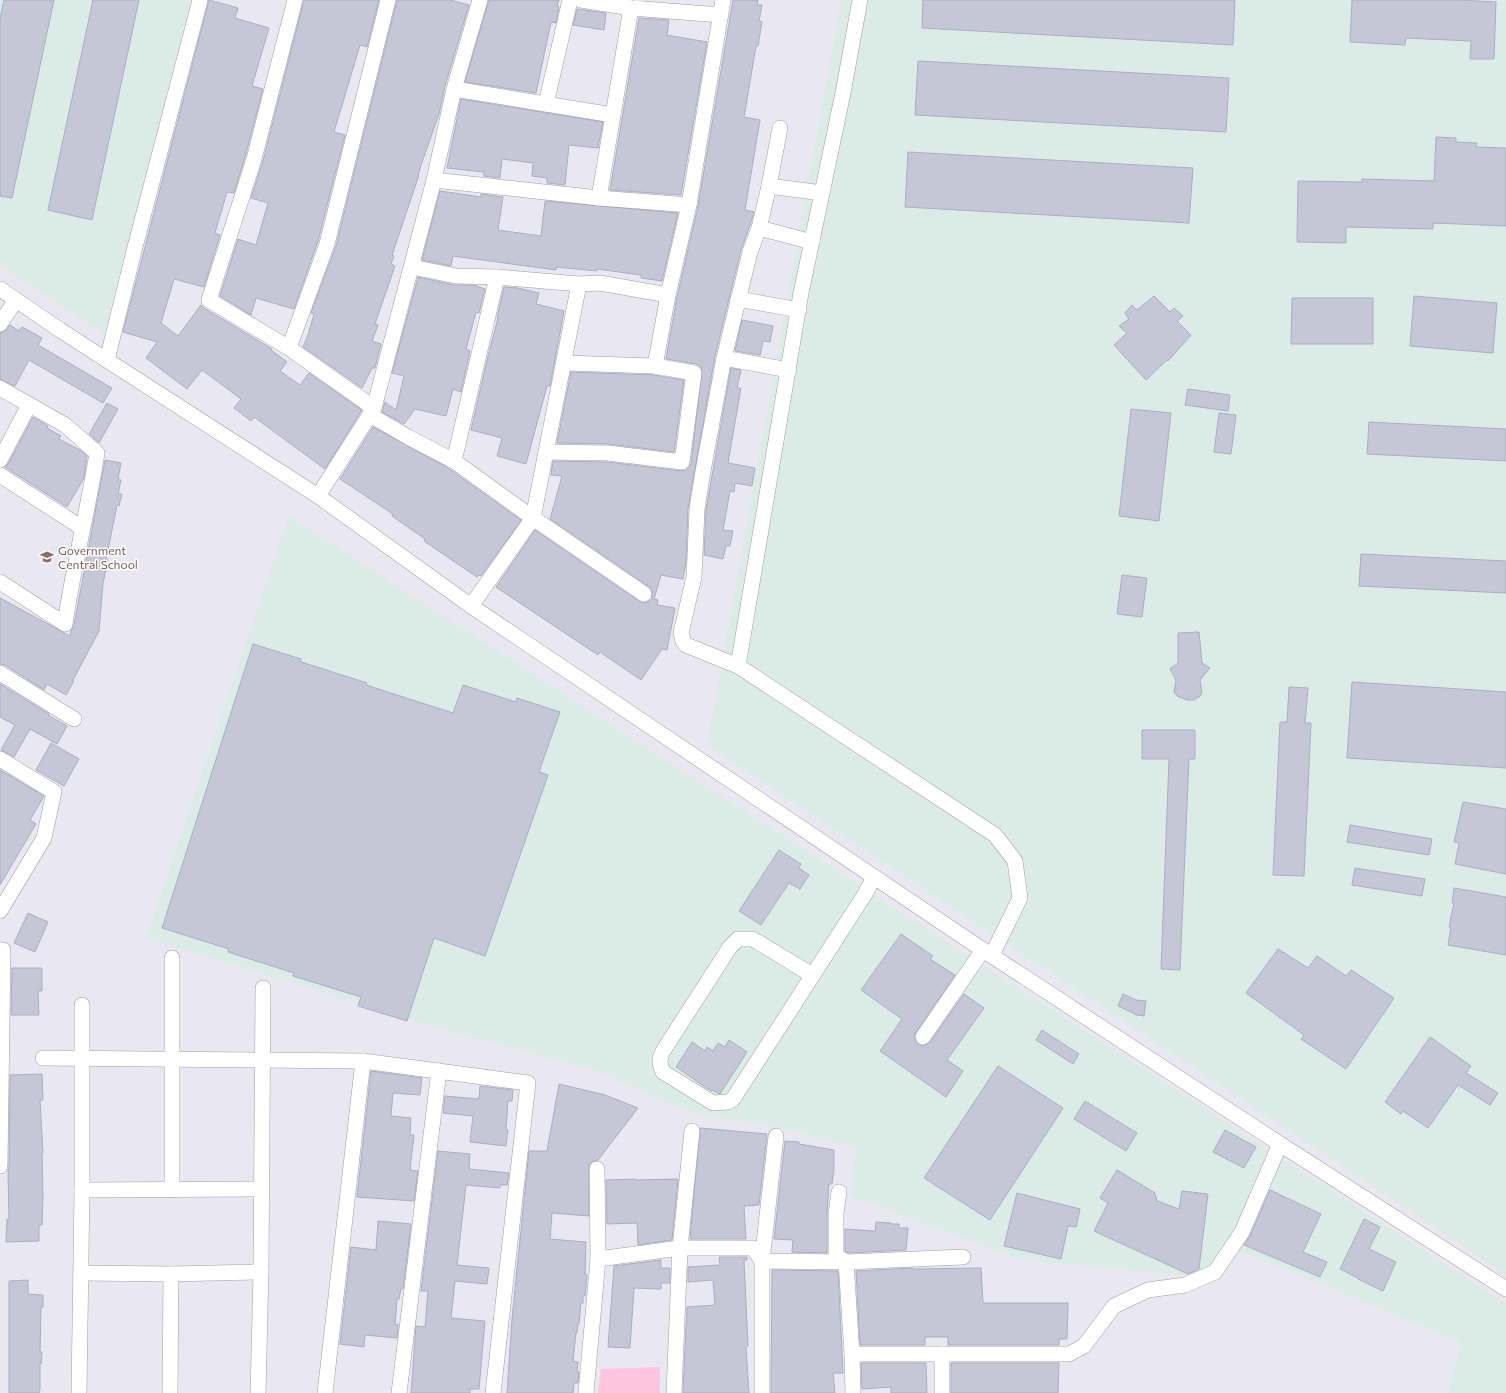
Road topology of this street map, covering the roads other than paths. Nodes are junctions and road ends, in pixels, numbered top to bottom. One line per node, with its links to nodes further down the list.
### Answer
1 (200, 0): 33 (street)
2 (295, 0): 31 (street)
3 (388, 0): 31 (street)
4 (480, 0): 11 (street)
5 (570, 0): 12 (street)
6 (581, 0): 9 (street)
7 (723, 0): 10 (street)
8 (860, 0): 17 (street)
9 (631, 8): 10 (street); 13 (street)
10 (721, 15): 19 (street)
11 (454, 89): 12 (street); 15 (street)
12 (546, 104): 13 (street)
13 (613, 115): 18 (street)
14 (780, 128): 16 (street)
15 (434, 180): 18 (street); 22 (street)
16 (769, 186): 17 (street); 20 (street)
17 (822, 193): 21 (street)
18 (599, 198): 19 (street)
19 (689, 205): 26 (street)
20 (759, 228): 21 (street); 28 (street)
21 (812, 242): 29 (street)
22 (412, 267): 23 (street); 39 (street)
23 (497, 277): 24 (street); 42 (street)
24 (579, 284): 26 (street); 34 (street)
25 (0, 289): 27 (street)
26 (668, 294): 35 (street)
27 (16, 300): 30 (street); 33 (street)
28 (738, 300): 29 (street); 32 (street)
29 (799, 310): 36 (street)
30 (0, 324)
31 (289, 348): 39 (street)
32 (724, 358): 36 (street); 50 (street)
33 (108, 360): 44 (street)
34 (564, 363): 35 (street); 40 (street)
35 (654, 366): 40 (street)
36 (788, 370): 50 (street)
37 (0, 388): 38 (street)
38 (29, 405): 41 (street); 46 (street)
39 (372, 411): 42 (street); 44 (street)
40 (546, 452): 45 (street)
41 (0, 460)
42 (454, 461): 45 (street)
43 (0, 475): 46 (street)
44 (318, 496): 49 (street)
45 (533, 518): 48 (street); 49 (street)
46 (82, 528): 47 (street)
47 (0, 582)
48 (644, 594)
49 (471, 606): 54 (street)
50 (738, 666): 57 (street)
51 (0, 673): 52 (street)
52 (74, 719)
53 (0, 759): 55 (street)
54 (874, 877): 57 (street); 59 (street)
55 (0, 911)
56 (0, 950): 67 (street)
57 (987, 952): 62 (street); 72 (street)
58 (172, 958): 65 (street)
59 (812, 975): 59 (street)
60 (263, 988): 66 (street)
61 (82, 1005): 64 (street)
62 (923, 1037)
63 (43, 1058): 64 (street)
64 (83, 1058): 65 (street); 76 (street)
65 (172, 1059): 66 (street); 77 (street)
66 (262, 1059): 68 (street); 75 (street)
67 (1, 1060): 73 (street)
68 (363, 1061): 69 (street); 93 (street)
69 (439, 1071): 94 (street); 95 (street)
70 (692, 1131): 79 (street)
71 (776, 1136): 82 (street)
72 (1280, 1144): 87 (street); 89 (street)
73 (0, 1166)
74 (597, 1169): 81 (street)
75 (261, 1189): 77 (street); 84 (street)
76 (82, 1190): 77 (street); 85 (street)
77 (172, 1190)
78 (839, 1192): 83 (street)
79 (680, 1248): 81 (street); 82 (street); 97 (street)
80 (963, 1257): 83 (street)
81 (598, 1259): 96 (street)
82 (762, 1260): 83 (street); 98 (street)
83 (846, 1262): 88 (street)
84 (261, 1272): 86 (street); 92 (street)
85 (82, 1273): 86 (street); 90 (street)
86 (171, 1274): 91 (street)
87 (1506, 1289)
88 (852, 1354): 89 (street); 99 (street)
89 (942, 1354): 100 (street)
90 (79, 1393)
91 (170, 1393)
92 (258, 1393)
93 (325, 1393)
94 (400, 1393)
95 (493, 1393)
96 (586, 1393)
97 (674, 1393)
98 (762, 1393)
99 (853, 1393)
100 (942, 1393)

